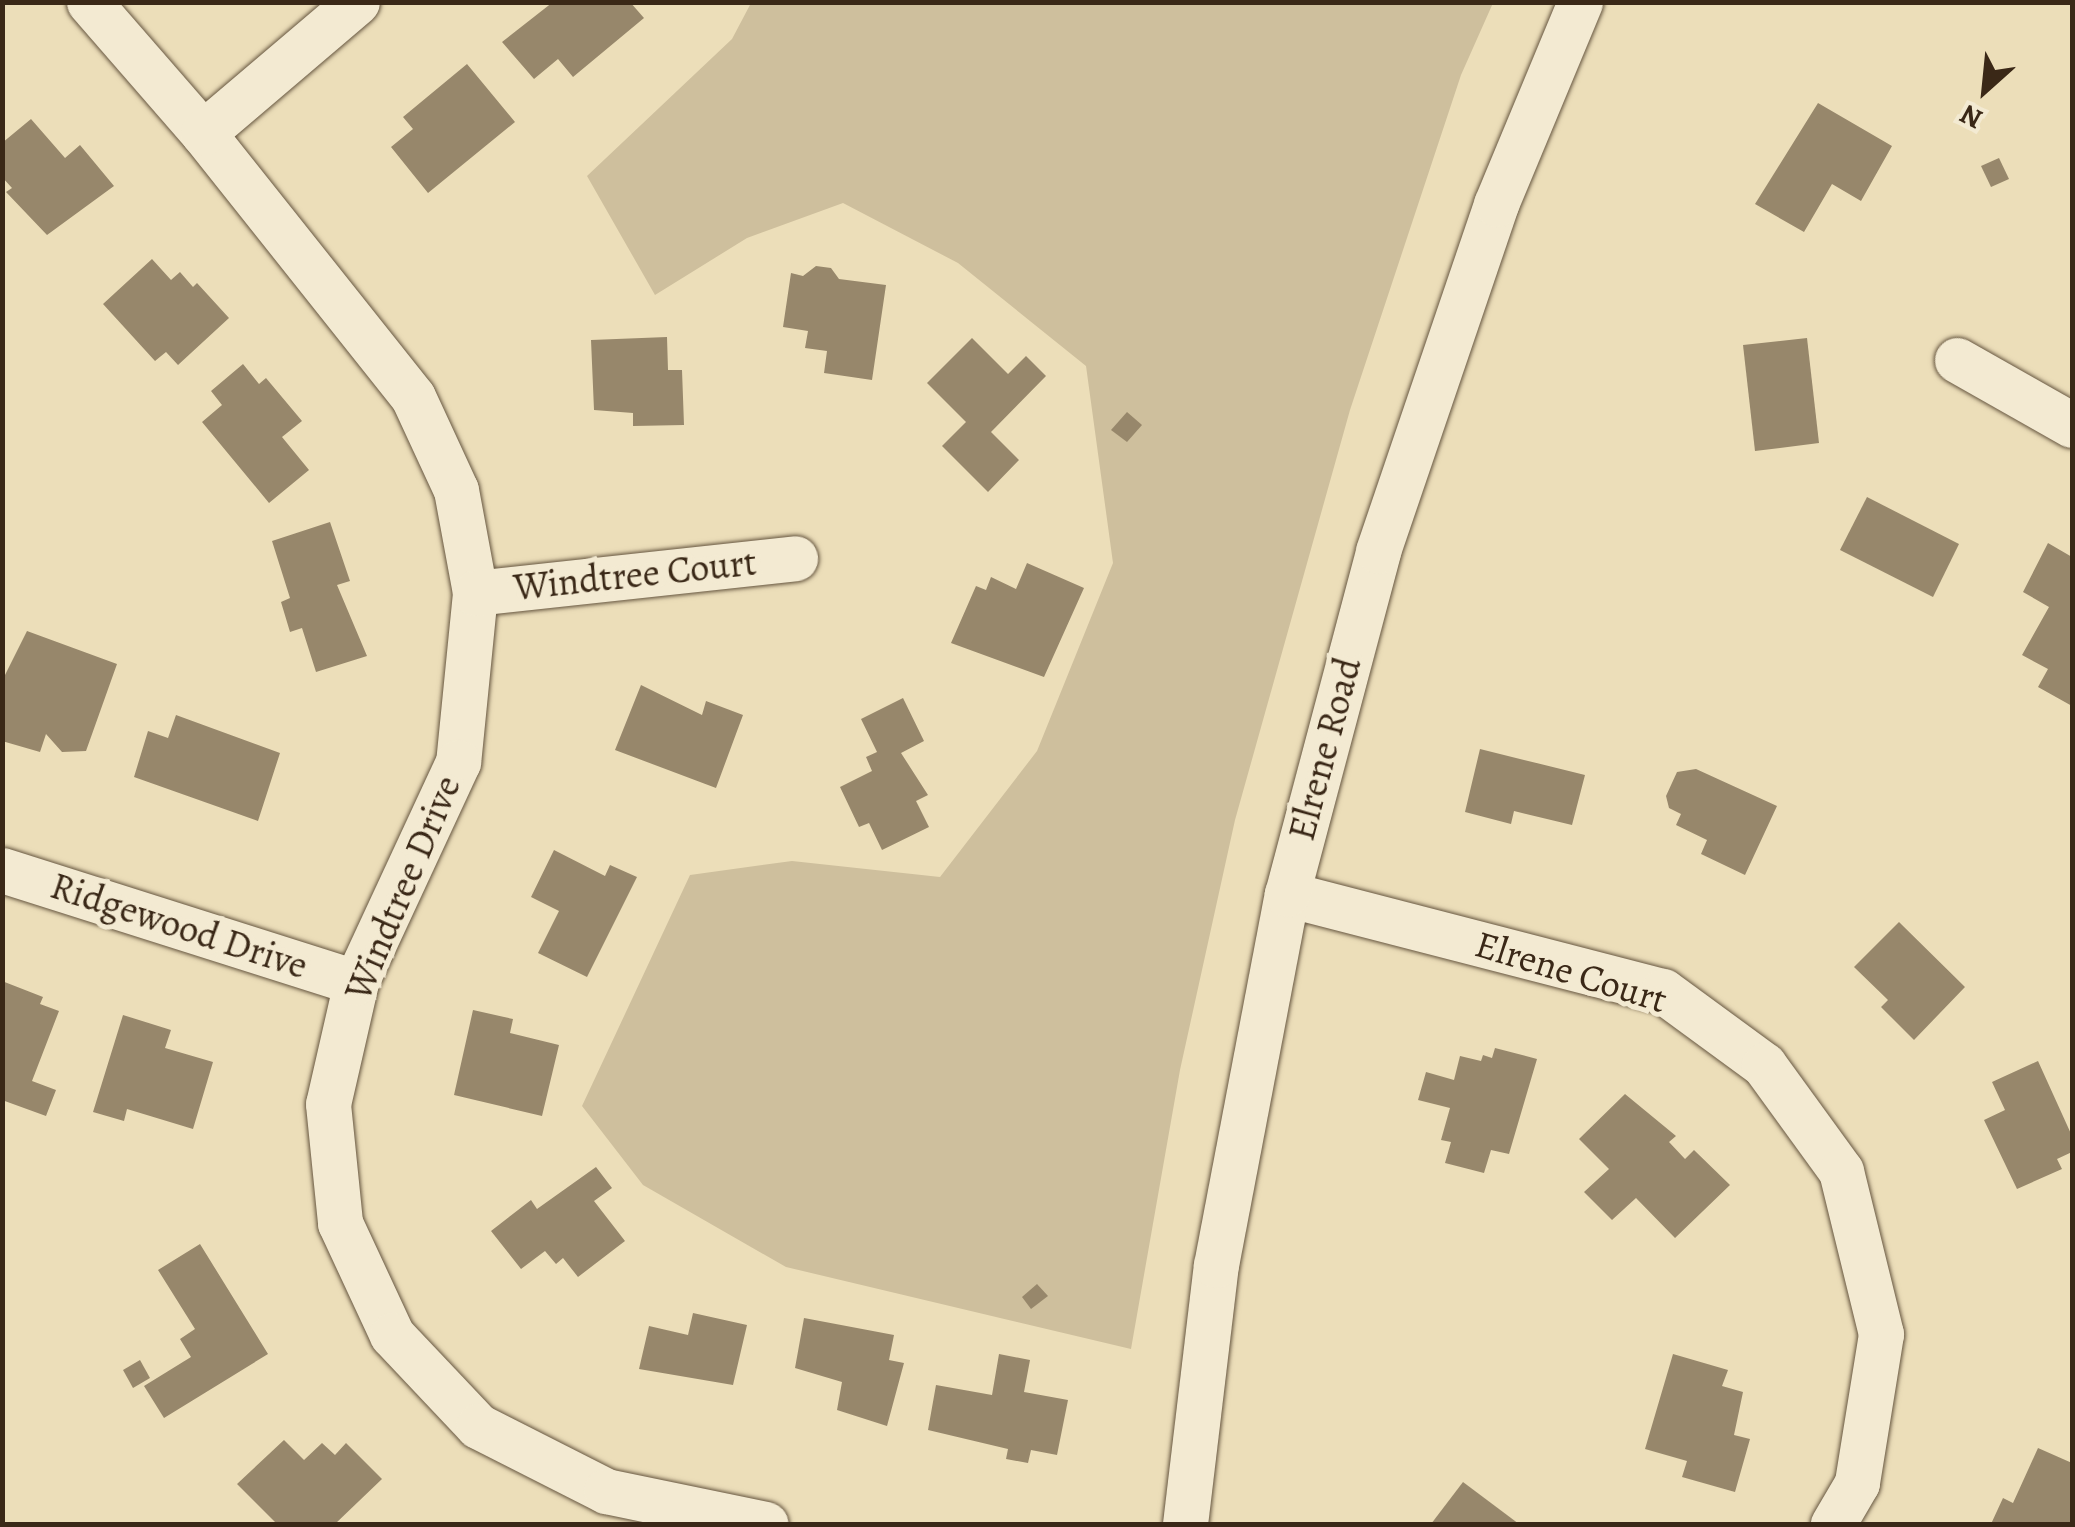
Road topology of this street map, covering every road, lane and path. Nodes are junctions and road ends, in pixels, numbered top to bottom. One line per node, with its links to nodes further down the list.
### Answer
1 (89, 2): 4 (street, Windtree Drive)
2 (357, 2): 4 (street)
3 (1580, 2): 10 (street, Elrene Road)
4 (204, 133): 8 (street, Windtree Drive)
5 (1958, 360): 6 (street)
6 (2072, 425)
7 (795, 558): 8 (street, Windtree Court)
8 (475, 592): 11 (street, Windtree Drive)
9 (2, 870): 11 (street, Ridgewood Drive)
10 (1287, 894): 13 (street, Elrene Road); 14 (street, Elrene Court)
11 (356, 982): 12 (street, Windtree Drive)
12 (766, 1524)
13 (1185, 1524)
14 (1833, 1524)

